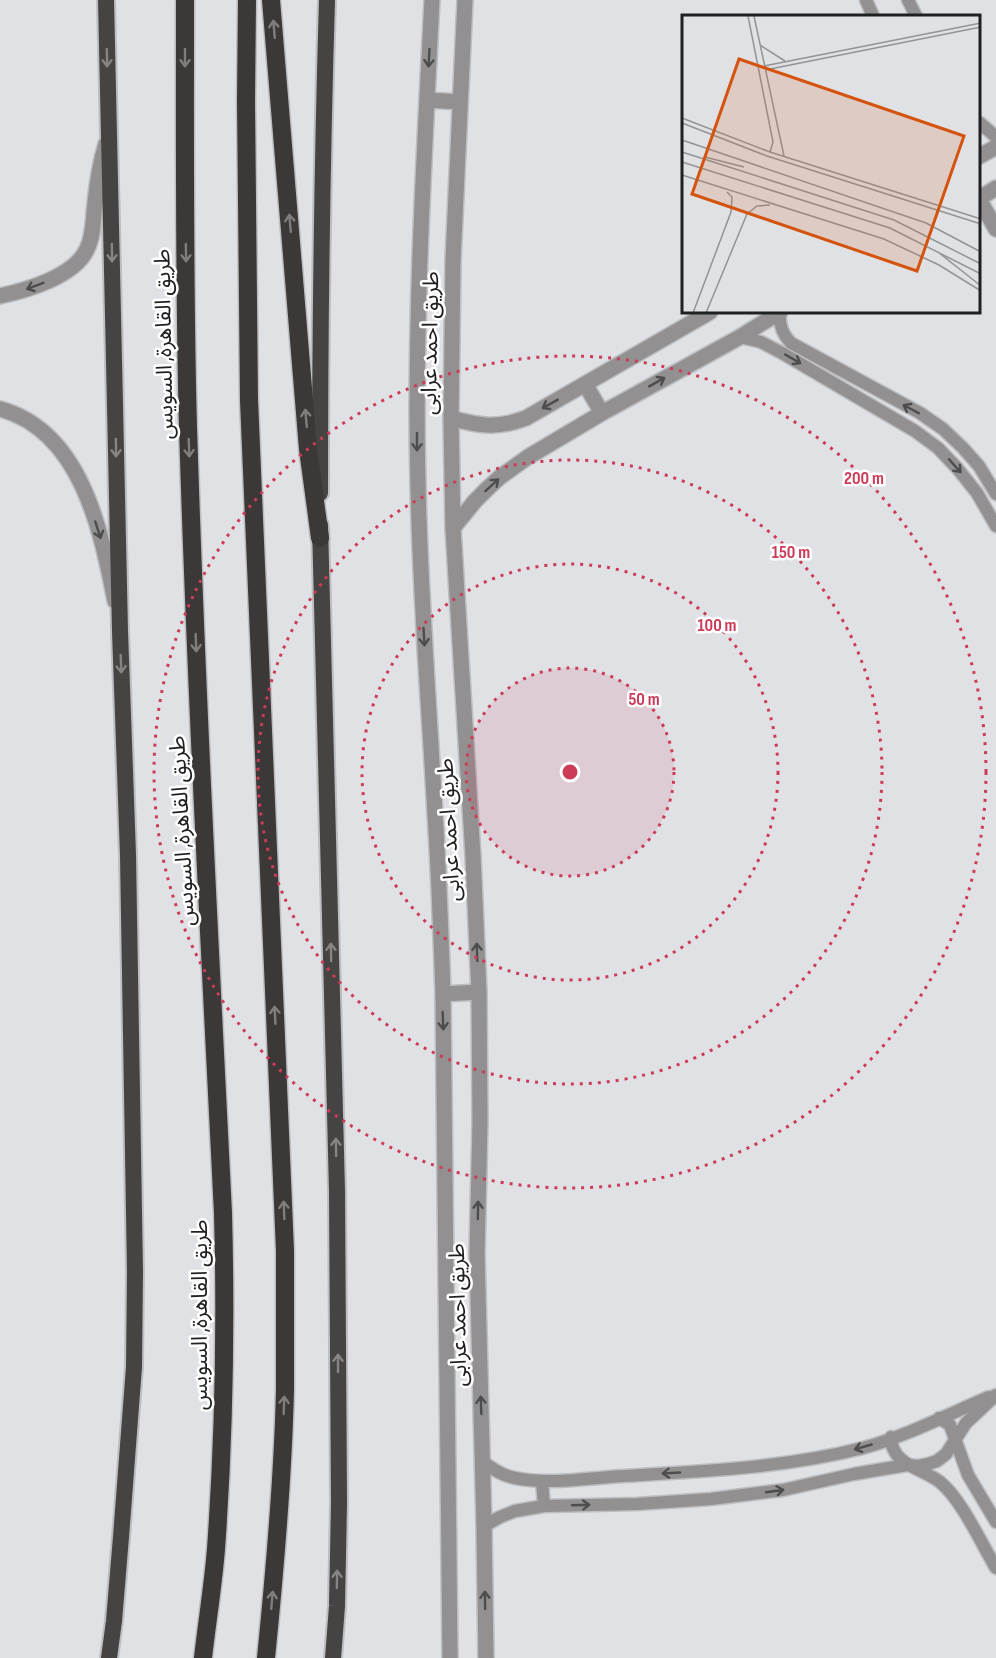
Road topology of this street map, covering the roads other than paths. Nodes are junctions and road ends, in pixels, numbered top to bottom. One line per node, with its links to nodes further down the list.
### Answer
1 (106, 0): 15 (highway, one-way to 15)
2 (185, 0): 51 (highway, طريق القاهرة, السويس, one-way to 51)
3 (247, 0): 52 (highway, one-way to 3)
4 (271, 0): 35 (highway, one-way to 4)
5 (327, 0): 35 (highway)
6 (432, 0): 12 (street, طريق احمد عرابى, one-way to 12)
7 (465, 0): 13 (street, طريق احمد عرابى)
8 (866, 0): 10 (street)
9 (908, 0): 11 (street)
10 (873, 15)
11 (915, 15)
12 (427, 100): 13 (street); 38 (street, طريق احمد عرابى, one-way to 38)
13 (460, 102): 31 (street, طريق احمد عرابى)
14 (981, 124): 16 (street)
15 (109, 132): 23 (street, one-way to 23); 36 (highway, one-way to 36)
16 (996, 137)
17 (996, 147): 18 (street)
18 (981, 155)
19 (996, 188): 20 (street)
20 (981, 198)
21 (981, 201): 22 (street)
22 (996, 229)
23 (0, 296)
24 (707, 314): 28 (street)
25 (777, 314): 27 (street)
26 (780, 314): 32 (street, one-way to 26)
27 (740, 337): 30 (street, one-way to 27); 33 (street, one-way to 33)
28 (585, 384): 30 (street); 31 (street, one-way to 31)
29 (0, 409): 36 (street, one-way to 36)
30 (602, 413): 34 (street, one-way to 30)
31 (451, 418): 34 (street, طريق احمد عرابى)
32 (996, 494)
33 (996, 526)
34 (453, 528): 37 (street, طريق احمد عرابى, one-way to 34)
35 (320, 538): 53 (highway, one-way to 35)
36 (120, 631): 50 (highway, one-way to 50)
37 (478, 992): 38 (street); 43 (street, طريق احمد عرابى, one-way to 37)
38 (443, 994): 54 (street, طريق احمد عرابى, one-way to 54)
39 (996, 1395): 40 (street); 42 (street)
40 (939, 1418): 41 (street); 42 (street)
41 (891, 1437): 44 (street); 45 (street, one-way to 45)
42 (956, 1441): 44 (street); 47 (street)
43 (483, 1462): 45 (street); 48 (street, طريق احمد عرابى)
44 (907, 1465): 46 (street, one-way to 44); 49 (street)
45 (542, 1481): 46 (street)
46 (544, 1506): 48 (street)
47 (996, 1522)
48 (484, 1526): 55 (street, طريق احمد عرابى, one-way to 48)
49 (996, 1568)
50 (109, 1658)
51 (203, 1658)
52 (266, 1658)
53 (333, 1658)
54 (450, 1658)
55 (486, 1658)

